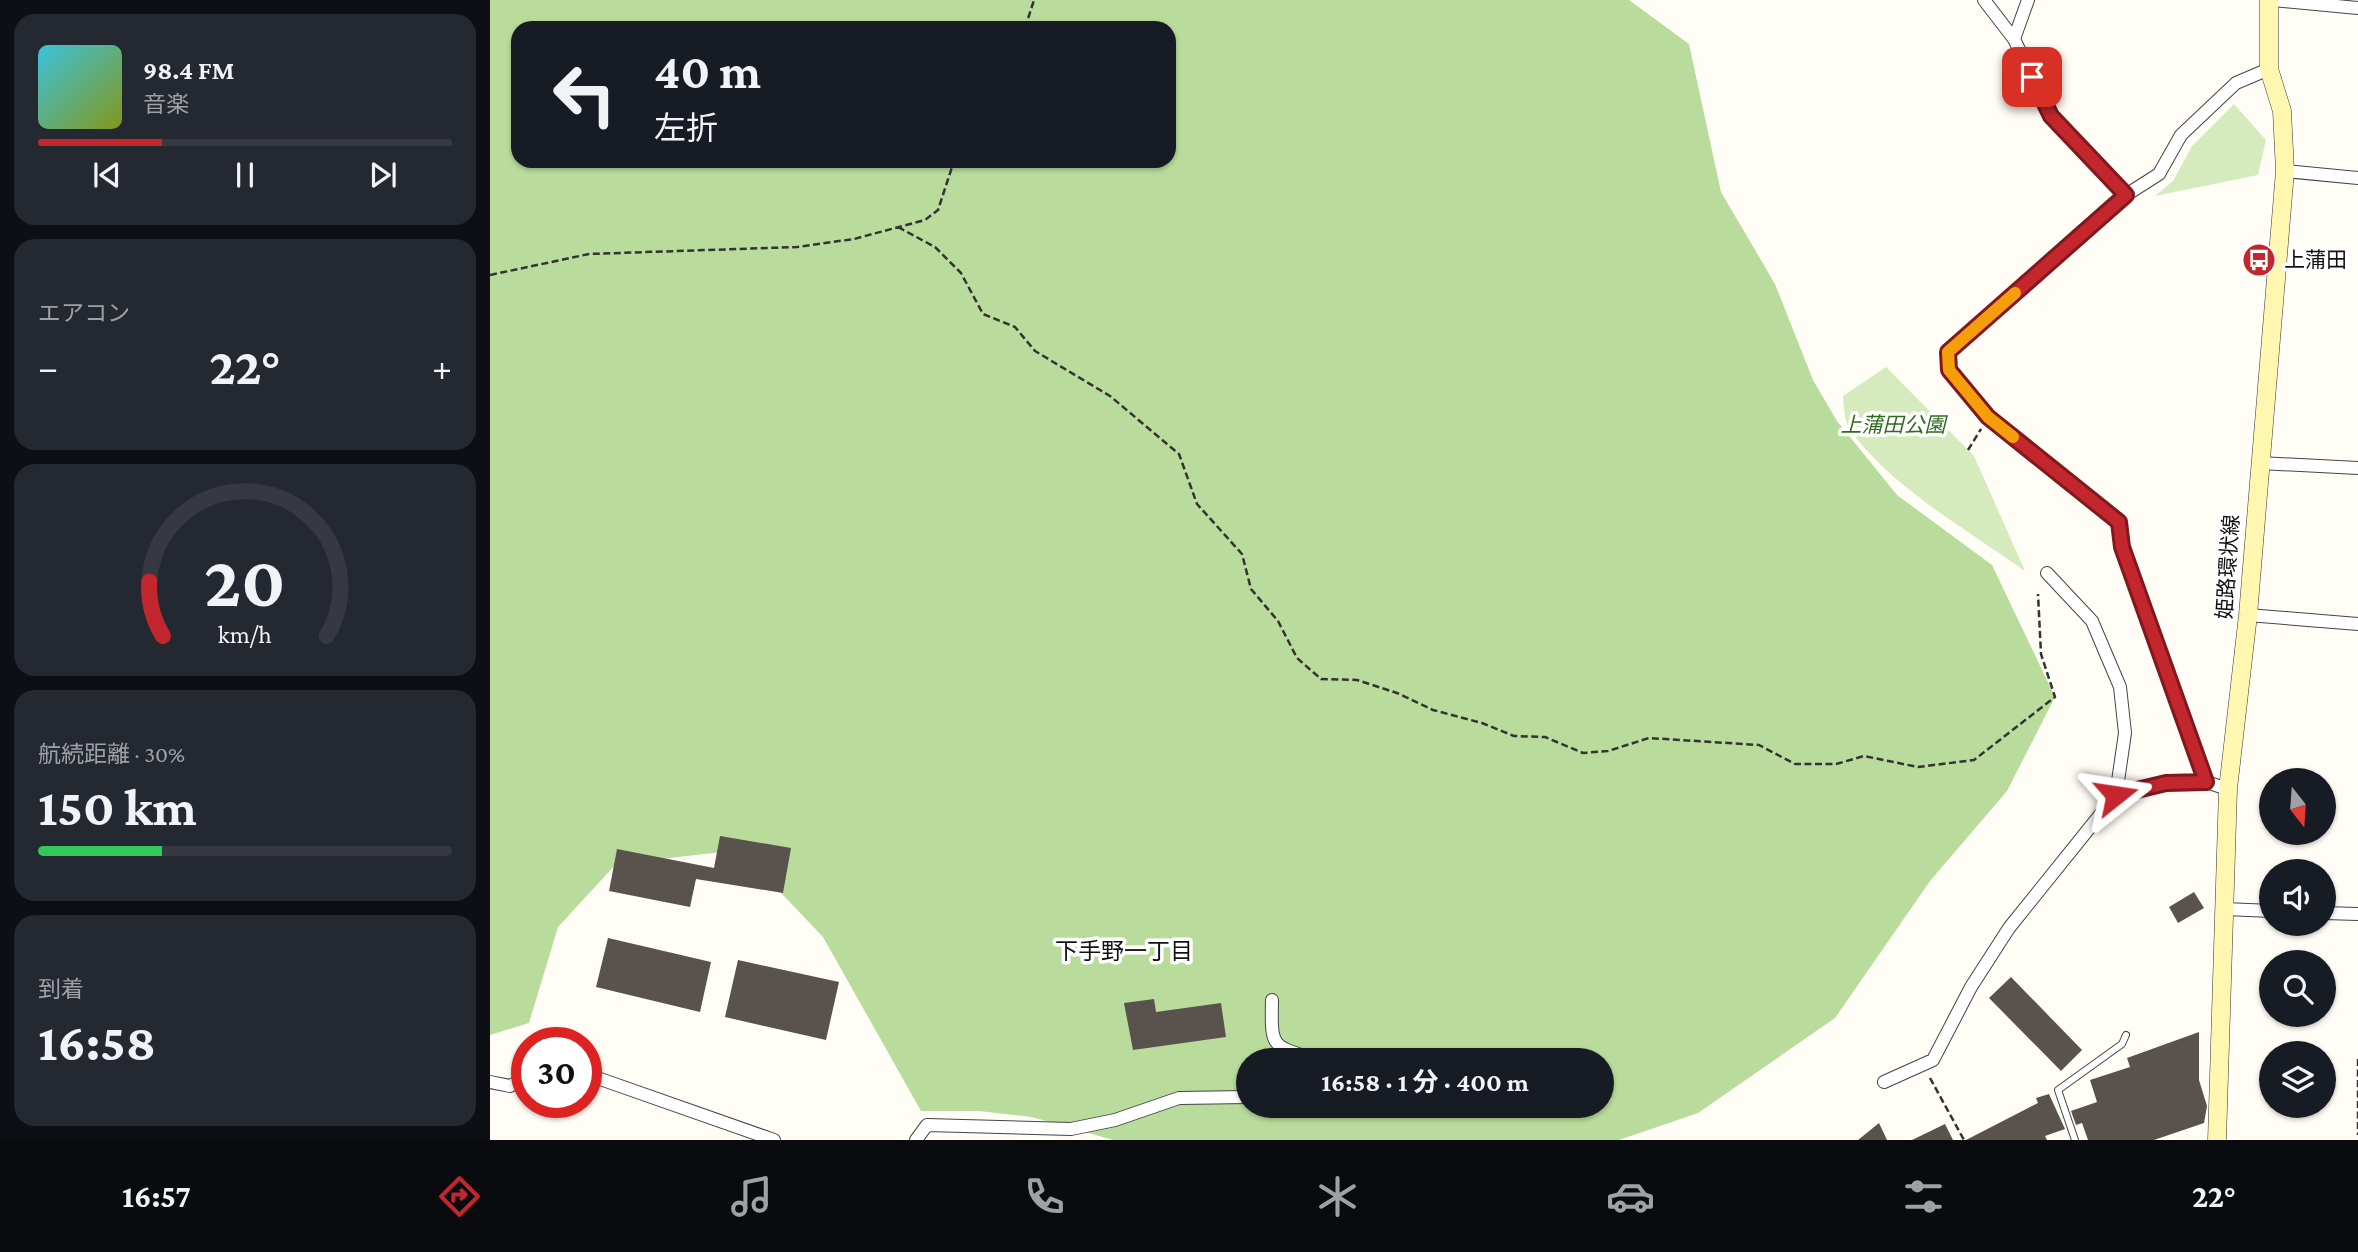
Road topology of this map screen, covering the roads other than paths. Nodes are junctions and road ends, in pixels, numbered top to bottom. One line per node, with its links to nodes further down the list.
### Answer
1 (1984, 0): 5 (street)
2 (2028, 0): 5 (street)
3 (2271, 0): 4 (street); 6 (main road, 姫路環状線)
4 (2358, 8)
5 (2014, 39): 9 (street)
6 (2269, 69): 7 (main road, 姫路環状線); 9 (street)
7 (2285, 171): 8 (street); 10 (main road, 姫路環状線)
8 (2358, 178)
9 (2126, 195): 15 (street)
10 (2259, 463): 11 (street); 13 (main road, 姫路環状線)
11 (2358, 468)
12 (2047, 573): 17 (street)
13 (2248, 615): 14 (street); 16 (main road, 姫路環状線)
14 (2358, 624)
15 (2206, 782): 16 (street); 17 (street)
16 (2228, 789): 18 (main road, 姫路環状線)
17 (2116, 795): 27 (street)
18 (2225, 909): 19 (street); 30 (main road, 姫路環状線)
19 (2259, 910)
20 (2336, 913): 21 (street)
21 (2358, 914)
22 (1272, 1000): 24 (street)
23 (2126, 1035): 33 (lane)
24 (1281, 1048)
25 (602, 1080): 31 (street)
26 (490, 1082): 28 (street)
27 (1884, 1082)
28 (511, 1085)
29 (1236, 1097): 32 (street)
30 (2214, 1137)
31 (774, 1140)
32 (916, 1140)
33 (2076, 1140)

